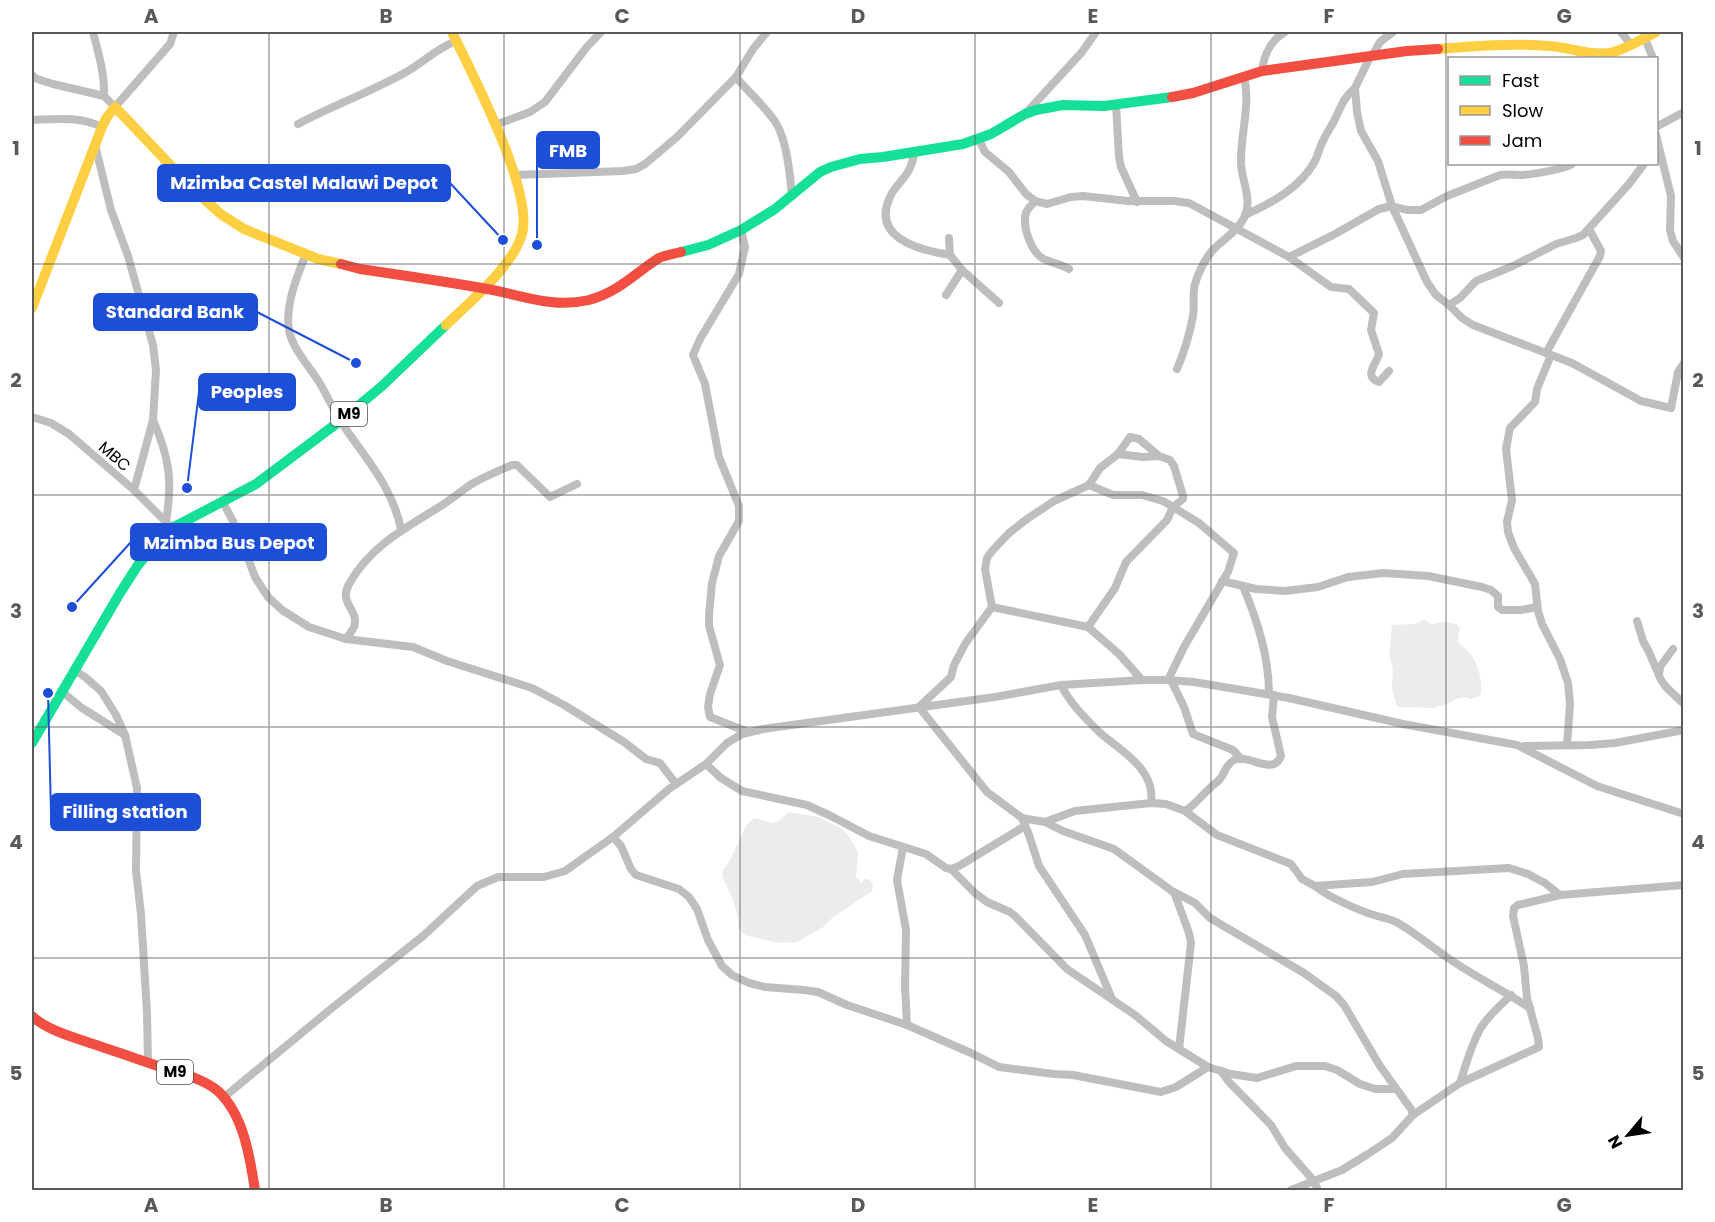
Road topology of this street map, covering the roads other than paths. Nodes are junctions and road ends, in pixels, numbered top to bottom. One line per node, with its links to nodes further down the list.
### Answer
1 (93, 32): 20 (street)
2 (174, 32): 22 (street)
3 (601, 32): 27 (street)
4 (767, 32): 17 (street)
5 (1096, 32): 24 (street)
6 (1285, 32): 15 (street)
7 (1393, 32): 13 (street)
8 (1621, 32): 12 (street)
9 (1656, 32): 11 (street)
10 (454, 36): 26 (street); 27 (street, M9)
11 (1645, 39): 12 (street); 14 (street)
12 (1631, 45): 13 (street)
13 (1371, 57): 15 (street); 19 (street)
14 (1653, 57)
15 (1262, 71): 18 (street)
16 (32, 75): 20 (street)
17 (736, 77): 36 (street); 37 (street)
18 (1244, 77): 21 (street); 41 (street)
19 (1355, 87): 40 (street); 41 (street)
20 (104, 96): 22 (street)
21 (1116, 105): 24 (street); 39 (street)
22 (115, 107): 29 (street); 46 (street)
23 (1683, 112): 28 (street)
24 (1025, 114): 30 (street)
25 (32, 120): 29 (street)
26 (298, 124)
27 (495, 125): 36 (street, M9)
28 (1658, 126)
29 (102, 127): 31 (street)
30 (979, 140): 33 (street); 38 (street)
31 (95, 143): 56 (street); 62 (street)
32 (1658, 143): 49 (street)
33 (915, 152): 37 (street); 47 (street)
34 (1570, 165): 40 (street)
35 (1643, 165): 43 (street)
36 (515, 175): 52 (street, M9)
37 (792, 196): 44 (street)
38 (1035, 201): 39 (street); 50 (street)
39 (1137, 202): 42 (street)
40 (1392, 206): 48 (street); 55 (street)
41 (1245, 215): 42 (street)
42 (1238, 229): 48 (street); 59 (street)
43 (1589, 229): 55 (street); 57 (street)
44 (741, 230): 52 (street); 91 (street)
45 (949, 238): 47 (street)
46 (306, 254): 52 (street); 63 (street)
47 (950, 255): 51 (street)
48 (1289, 257): 60 (street)
49 (1683, 258)
50 (1069, 269)
51 (962, 270): 53 (street); 54 (street)
52 (484, 288): 63 (street, M9)
53 (946, 295)
54 (999, 303)
55 (1449, 304): 57 (street)
56 (32, 308)
57 (1548, 354): 58 (street); 76 (street)
58 (1683, 363)
59 (1177, 369)
60 (1389, 370)
61 (32, 417): 68 (street, MBC)
62 (153, 420): 68 (street); 71 (street)
63 (340, 421): 69 (street, M9); 72 (street)
64 (1118, 454): 65 (street); 65 (street); 67 (street)
65 (1159, 456): 70 (street)
66 (577, 484): 72 (street)
67 (1089, 484): 70 (street); 75 (street)
68 (134, 490): 71 (street, MBC)
69 (223, 502): 71 (street, M9); 79 (street)
70 (1173, 507): 73 (street); 78 (street)
71 (169, 525): 81 (street, M9)
72 (401, 529): 79 (street)
73 (1222, 581): 74 (street); 84 (street)
74 (1243, 586): 76 (street); 87 (street)
75 (992, 607): 78 (street); 89 (street)
76 (1537, 607): 95 (street)
77 (1637, 621): 82 (street)
78 (1088, 627): 83 (street)
79 (346, 639): 98 (street)
80 (1673, 650): 82 (street)
81 (74, 670): 86 (street, M9); 92 (street)
82 (1659, 675): 88 (street)
83 (1142, 680): 84 (street); 85 (street)
84 (1170, 680): 87 (street); 96 (street)
85 (1061, 685): 89 (street); 99 (street)
86 (62, 691): 92 (street); 93 (street, M9)
87 (1271, 694): 94 (street); 96 (street)
88 (1683, 704)
89 (919, 707): 91 (street); 102 (street)
90 (1683, 730): 95 (street)
91 (748, 732): 97 (street)
92 (125, 735): 117 (street)
93 (32, 743)
94 (1517, 745): 95 (street); 101 (street)
95 (1567, 745)
96 (1240, 759): 100 (street)
97 (706, 764): 98 (street); 105 (street)
98 (676, 784): 104 (street)
99 (1151, 803): 100 (street); 103 (street)
100 (1185, 811): 108 (street)
101 (1683, 814)
102 (1024, 822): 103 (street); 106 (street); 112 (street)
103 (1046, 822): 109 (street)
104 (613, 837): 115 (street); 122 (street)
105 (903, 847): 106 (street); 115 (street)
106 (951, 869): 112 (street)
107 (1683, 885): 110 (street)
108 (1315, 886): 110 (street); 111 (street)
109 (1174, 892): 116 (street); 121 (street)
110 (1560, 896): 113 (street)
111 (1511, 995): 113 (street); 120 (street)
112 (1112, 1000): 116 (street)
113 (1530, 1008): 120 (street)
114 (32, 1016): 117 (street, M9)
115 (907, 1025): 118 (street)
116 (1179, 1049): 118 (street)
117 (148, 1062): 122 (street, M9)
118 (1209, 1067): 119 (street)
119 (1221, 1071): 121 (street); 124 (street)
120 (1460, 1083): 123 (street)
121 (1395, 1089): 123 (street)
122 (223, 1098): 125 (street, M9)
123 (1413, 1115): 124 (street)
124 (1313, 1180): 126 (street); 127 (street)
125 (255, 1191)
126 (1291, 1191)
127 (1318, 1191)

